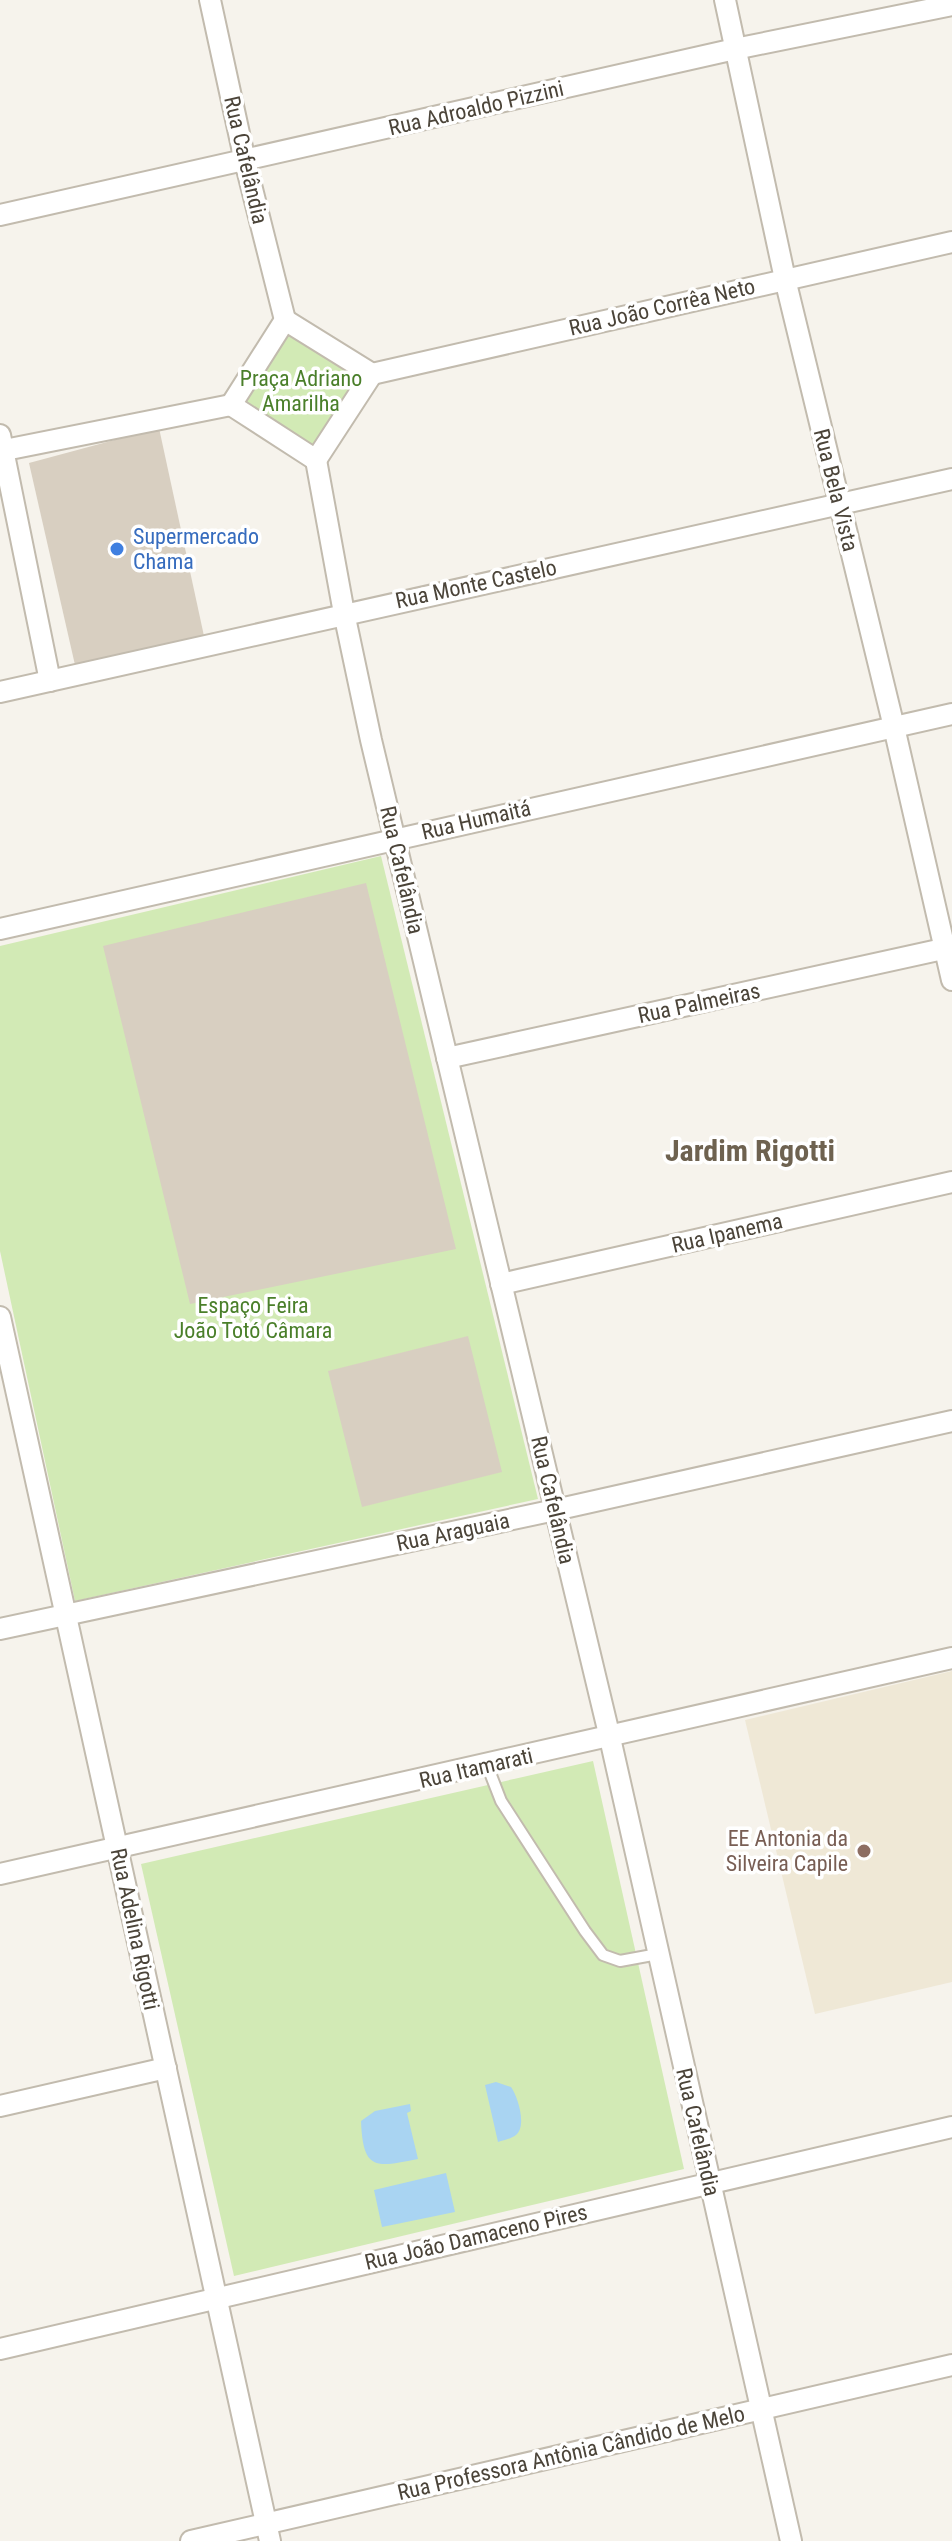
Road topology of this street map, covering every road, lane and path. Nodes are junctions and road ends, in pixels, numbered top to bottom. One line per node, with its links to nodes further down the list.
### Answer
1 (210, 0): 5 (street, Rua Cafelândia)
2 (725, 0): 4 (street, Rua Bela Vista)
3 (952, 5): 4 (street, Rua Adroaldo Pizzini)
4 (735, 49): 5 (street, Rua Adroaldo Pizzini); 8 (street, Rua Bela Vista)
5 (245, 161): 6 (street, Rua Adroaldo Pizzini); 9 (street, Rua Cafelândia)
6 (0, 215)
7 (952, 242): 8 (street, Rua João Corrêa Neto)
8 (785, 279): 10 (street, Rua João Corrêa Neto); 15 (street, Rua Bela Vista)
9 (285, 320): 10 (street); 11 (street)
10 (372, 374): 13 (street)
11 (231, 405): 12 (street); 13 (street)
12 (1, 445): 17 (street)
13 (316, 460): 16 (street, Rua Cafelândia)
14 (952, 479): 15 (street, Rua Monte Castelo)
15 (840, 505): 16 (street, Rua Monte Castelo); 20 (street, Rua Bela Vista)
16 (344, 613): 17 (street, Rua Monte Castelo); 21 (street, Rua Cafelândia)
17 (50, 681): 18 (street, Rua Monte Castelo)
18 (0, 692)
19 (952, 714): 20 (street, Rua Humaitá)
20 (894, 727): 21 (street, Rua Humaitá); 23 (street, Rua Bela Vista)
21 (394, 838): 22 (street, Rua Humaitá); 25 (street, Rua Cafelândia)
22 (0, 929)
23 (949, 948): 24 (street, Rua Bela Vista); 25 (street, Rua Palmeiras)
24 (952, 980)
25 (447, 1058): 27 (street, Rua Cafelândia)
26 (952, 1182): 27 (street, Rua Ipanema)
27 (501, 1284): 30 (street, Rua Cafelândia)
28 (0, 1317): 31 (street, Rua Adelina Rigotti)
29 (952, 1421): 30 (street, Rua Araguaia)
30 (555, 1510): 31 (street, Rua Araguaia); 34 (street, Rua Cafelândia)
31 (67, 1616): 32 (street, Rua Araguaia); 36 (street, Rua Adelina Rigotti)
32 (0, 1629)
33 (952, 1658): 34 (street, Rua Itamarati)
34 (610, 1738): 35 (street, Rua Itamarati); 38 (street, Rua Cafelândia)
35 (487, 1765): 36 (street, Rua Itamarati); 38 (lane)
36 (118, 1849): 37 (street, Rua Itamarati); 39 (street, Rua Adelina Rigotti)
37 (0, 1874)
38 (658, 1954): 42 (street, Rua Cafelândia)
39 (166, 2068): 40 (street); 43 (street, Rua Adelina Rigotti)
40 (0, 2106)
41 (952, 2127): 42 (street, Rua João Damaceno Pires)
42 (709, 2182): 43 (street, Rua João Damaceno Pires); 46 (street, Rua Cafelândia)
43 (216, 2298): 44 (street, Rua João Damaceno Pires); 47 (street, Rua Adelina Rigotti)
44 (0, 2349)
45 (952, 2365): 46 (street, Rua Professora Antônia Cândido de Melo)
46 (761, 2409): 47 (street, Rua Professora Antônia Cândido de Melo); 49 (street, Rua Cafelândia)
47 (268, 2532): 48 (street, Rua Professora Antônia Cândido de Melo)
48 (191, 2541)
49 (791, 2541)

